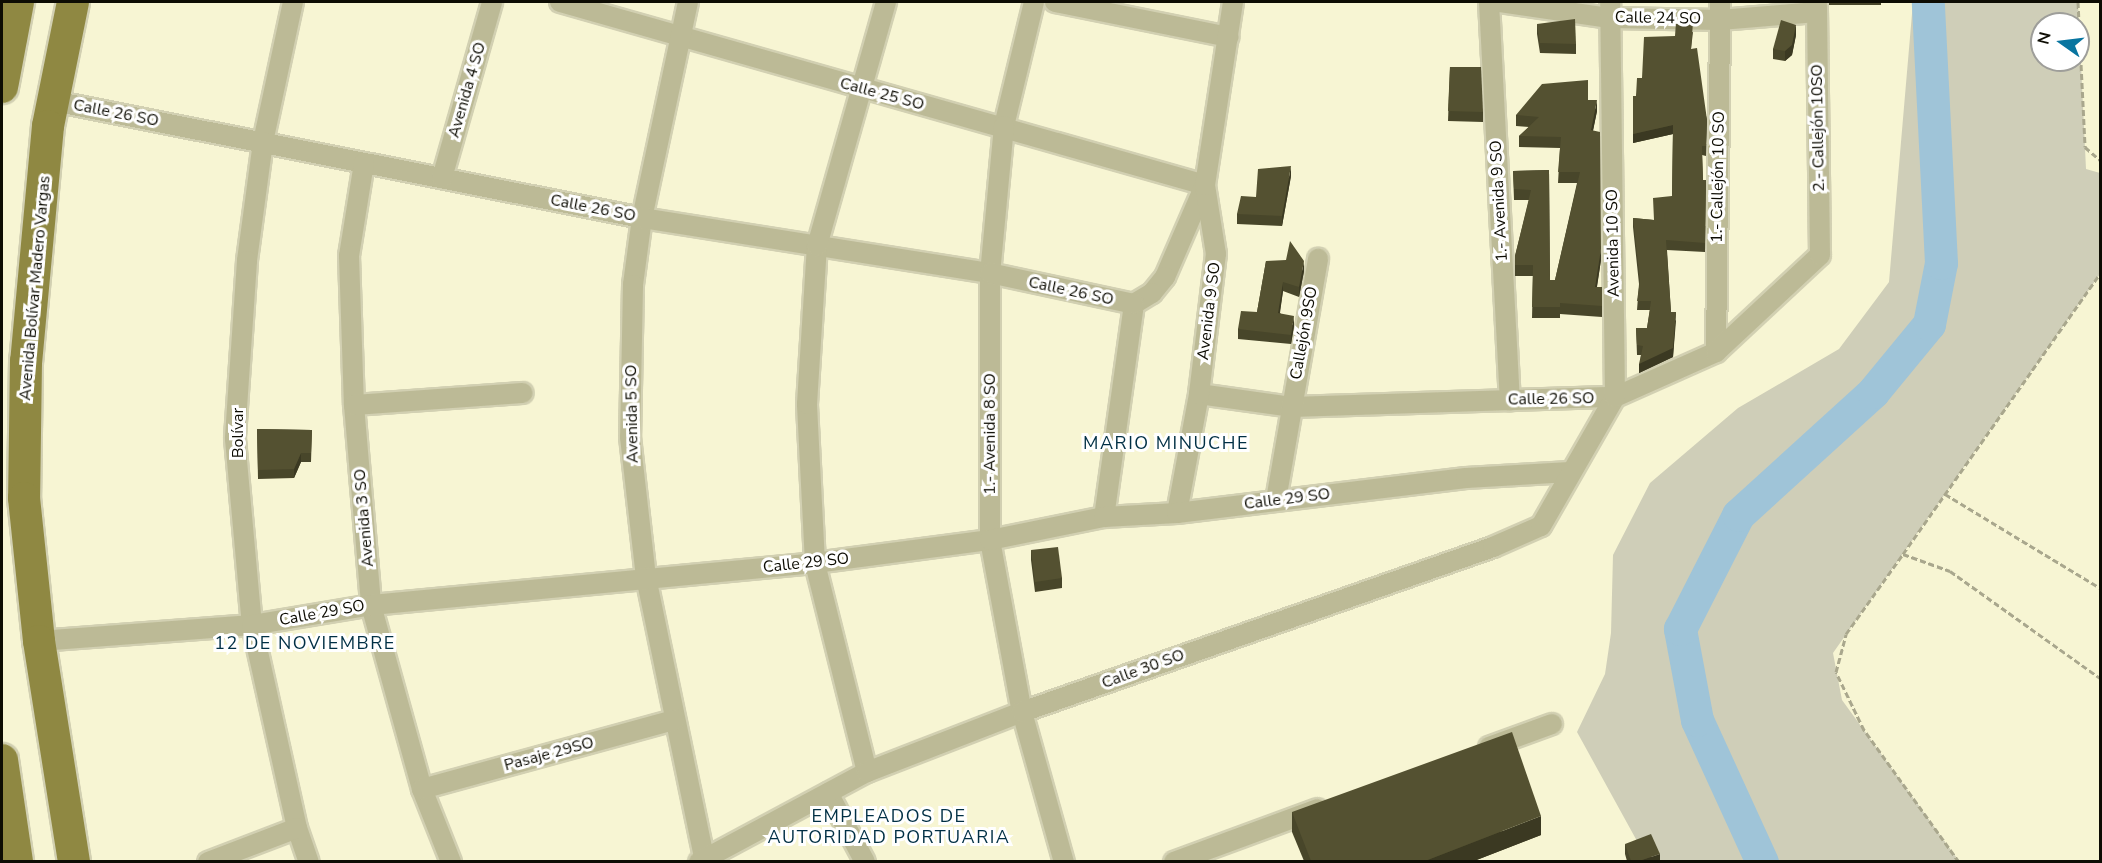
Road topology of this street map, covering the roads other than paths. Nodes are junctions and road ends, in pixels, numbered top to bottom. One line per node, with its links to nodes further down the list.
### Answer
1 (18, 2): 18 (main road)
2 (73, 2): 20 (main road, Avenida Bolívar Madero Vargas)
3 (293, 2): 22 (street, Bolívar)
4 (492, 2): 24 (street, Avenida 4 SO)
5 (560, 2): 16 (street, Calle 25 SO)
6 (688, 2): 16 (street, Avenida 5 SO)
7 (886, 2): 19 (street)
8 (1034, 2): 21 (street, 1.- Avenida 8 SO)
9 (1055, 2): 17 (street)
10 (1233, 2): 17 (street, Avenida 9 SO)
11 (1489, 2): 36 (street, 1.- Avenida 9 SO)
12 (1500, 2): 14 (street, Calle 24 SO)
13 (1817, 7): 15 (street, Calle 24 SO); 28 (street, 2.- Callejón 10SO)
14 (1610, 10): 15 (street, Calle 24 SO); 35 (street, Avenida 10 SO)
15 (1720, 11): 32 (street, 1.- Callejón 10 SO)
16 (679, 36): 19 (street, Calle 25 SO); 26 (street, Avenida 5 SO)
17 (1229, 37): 25 (street, Avenida 9 SO)
18 (2, 87)
19 (860, 89): 21 (street, Calle 25 SO); 27 (street)
20 (53, 101): 22 (street, Calle 26 SO); 48 (main road, Avenida Bolívar Madero Vargas)
21 (1004, 126): 25 (street, Calle 25 SO); 30 (street, 1.- Avenida 8 SO)
22 (263, 142): 23 (street, Calle 26 SO); 47 (street, Bolívar)
23 (364, 163): 24 (street, Calle 26 SO); 37 (street, Avenida 3 SO)
24 (442, 178): 26 (street, Calle 26 SO)
25 (1205, 185): 31 (street); 34 (street, Avenida 9 SO)
26 (642, 218): 27 (street, Calle 26 SO); 45 (street, Avenida 5 SO)
27 (817, 246): 30 (street, Calle 26 SO); 44 (street)
28 (1820, 255): 32 (street, Calle 26 SO)
29 (1318, 259): 38 (street, Callejón 9SO)
30 (990, 273): 31 (street, Calle 26 SO); 43 (street, 1.- Avenida 8 SO)
31 (1134, 304): 42 (street)
32 (1716, 352): 35 (street, Calle 26 SO)
33 (523, 393): 37 (street)
34 (1199, 394): 38 (street, Calle 26 SO); 41 (street, Avenida 9 SO)
35 (1615, 397): 36 (street, Calle 26 SO); 39 (street)
36 (1510, 400): 38 (street, Calle 26 SO)
37 (354, 405): 46 (street, Avenida 3 SO)
38 (1291, 407): 40 (street, Callejón 9SO)
39 (1570, 472): 40 (street, Calle 29 SO); 49 (street, Calle 30 SO)
40 (1276, 500): 41 (street, Calle 29 SO)
41 (1177, 513): 42 (street, Calle 29 SO)
42 (1104, 517): 43 (street, Calle 29 SO)
43 (990, 540): 44 (street, Calle 29 SO); 49 (street, 1.- Avenida 8 SO)
44 (815, 563): 45 (street, Calle 29 SO); 54 (street)
45 (646, 577): 46 (street, Calle 29 SO); 50 (street, Avenida 5 SO)
46 (371, 605): 47 (street, Calle 29 SO); 55 (street, Avenida 3 SO)
47 (252, 625): 48 (street, Calle 29 SO); 58 (street, Bolívar)
48 (39, 641): 60 (main road, Avenida Bolívar Madero Vargas)
49 (1022, 712): 54 (street, Calle 30 SO); 66 (street, 1.- Avenida 8 SO)
50 (675, 720): 55 (street, Pasaje 29SO); 64 (street, Avenida 5 SO)
51 (1552, 724): 52 (street)
52 (1475, 752)
53 (2, 760): 59 (main road)
54 (867, 772): 56 (street, Calle 30 SO)
55 (422, 789): 63 (street, Avenida 3 SO)
56 (828, 793): 64 (street, Calle 30 SO); 65 (street)
57 (1341, 801): 67 (street)
58 (297, 828): 61 (street); 62 (street, Bolívar)
59 (17, 861)
60 (74, 861)
61 (208, 861)
62 (309, 861)
63 (451, 861)
64 (703, 861)
65 (865, 861)
66 (1064, 861)
67 (1174, 861)

